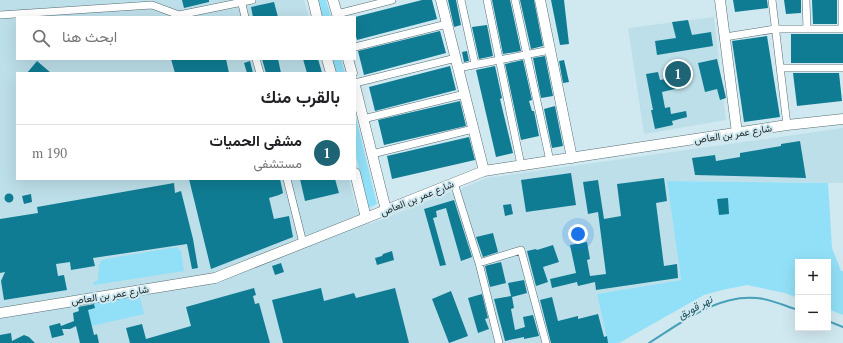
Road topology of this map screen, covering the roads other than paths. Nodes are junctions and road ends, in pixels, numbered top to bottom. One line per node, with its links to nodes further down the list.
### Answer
1 (252, 0): 14 (street)
2 (313, 0): 18 (street)
3 (333, 0): 16 (street)
4 (392, 0): 16 (street)
5 (441, 0): 19 (street)
6 (461, 0): 32 (street)
7 (487, 0): 30 (street)
8 (515, 0): 26 (street)
9 (540, 0): 25 (street)
10 (720, 0): 23 (street)
11 (772, 0): 20 (street)
12 (806, 0): 21 (street)
13 (842, 0): 22 (street)
14 (241, 1): 15 (street); 17 (street)
15 (0, 15)
16 (337, 15)
17 (245, 16)
18 (317, 16)
19 (447, 24): 24 (street); 31 (street)
20 (776, 29): 21 (street); 23 (street); 33 (street)
21 (807, 29): 22 (street)
22 (843, 29)
23 (725, 37): 45 (street)
24 (356, 47)
25 (550, 50): 26 (street); 47 (street)
26 (527, 55): 30 (street); 48 (street)
27 (256, 60): 35 (street)
28 (327, 60): 36 (street)
29 (348, 60): 37 (street)
30 (499, 60): 32 (street); 49 (street)
31 (457, 63): 32 (street); 38 (street); 40 (street)
32 (475, 64)
33 (780, 68): 34 (street); 43 (street)
34 (843, 68)
35 (260, 72)
36 (331, 72)
37 (352, 72)
38 (356, 85)
39 (356, 89): 41 (street)
40 (465, 94): 41 (street); 44 (street)
41 (363, 119): 46 (street)
42 (843, 119): 43 (street, شارع عمر بن العاص)
43 (787, 125): 45 (street, شارع عمر بن العاص)
44 (473, 129): 46 (street); 50 (street)
45 (737, 133): 47 (street, شارع عمر بن العاص)
46 (372, 154): 54 (street)
47 (572, 158): 48 (street, شارع عمر بن العاص)
48 (550, 161): 49 (street, شارع عمر بن العاص)
49 (521, 165): 50 (street, شارع عمر بن العاص)
50 (484, 171): 53 (street, شارع عمر بن العاص)
51 (356, 177): 55 (street)
52 (287, 180): 56 (street)
53 (454, 183): 54 (street, شارع عمر بن العاص); 57 (street)
54 (386, 210): 55 (street, شارع عمر بن العاص)
55 (366, 218): 56 (street, شارع عمر بن العاص)
56 (303, 243): 58 (street, شارع عمر بن العاص)
57 (478, 263): 59 (street); 60 (street)
58 (0, 313)
59 (499, 343)
60 (546, 343)

